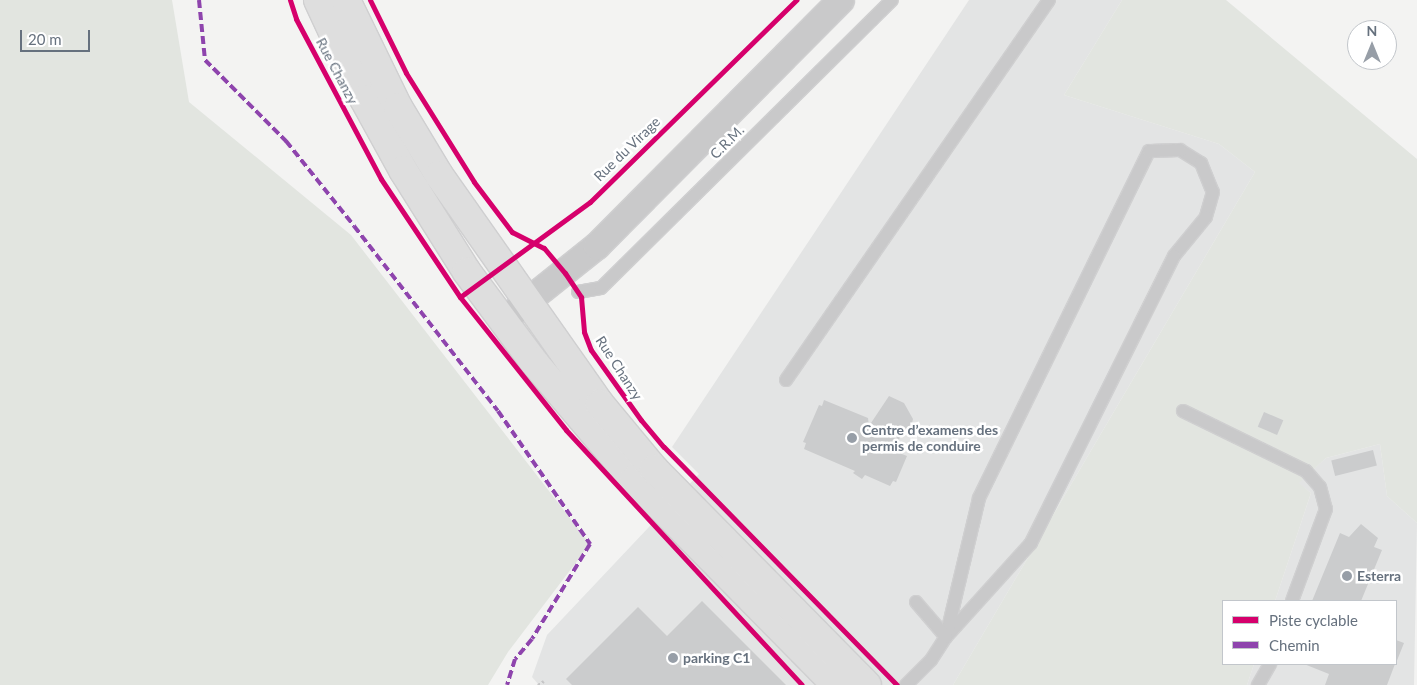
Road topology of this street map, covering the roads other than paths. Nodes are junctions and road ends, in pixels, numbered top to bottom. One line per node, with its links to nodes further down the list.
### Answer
1 (318, 0): 8 (main road, Rue Chanzy)
2 (346, 0): 7 (main road)
3 (841, 0): 7 (street)
4 (892, 0): 6 (lane, C.R.M.)
5 (1049, 0): 9 (lane)
6 (578, 292)
7 (528, 302): 8 (street); 16 (main road)
8 (504, 321): 15 (main road, Rue Chanzy)
9 (786, 380)
10 (1183, 411): 11 (lane)
11 (1292, 600)
12 (916, 602): 13 (lane)
13 (946, 637): 13 (lane); 17 (lane)
14 (1269, 665): 18 (lane)
15 (836, 685)
16 (867, 685)
17 (906, 685)
18 (1258, 685)

